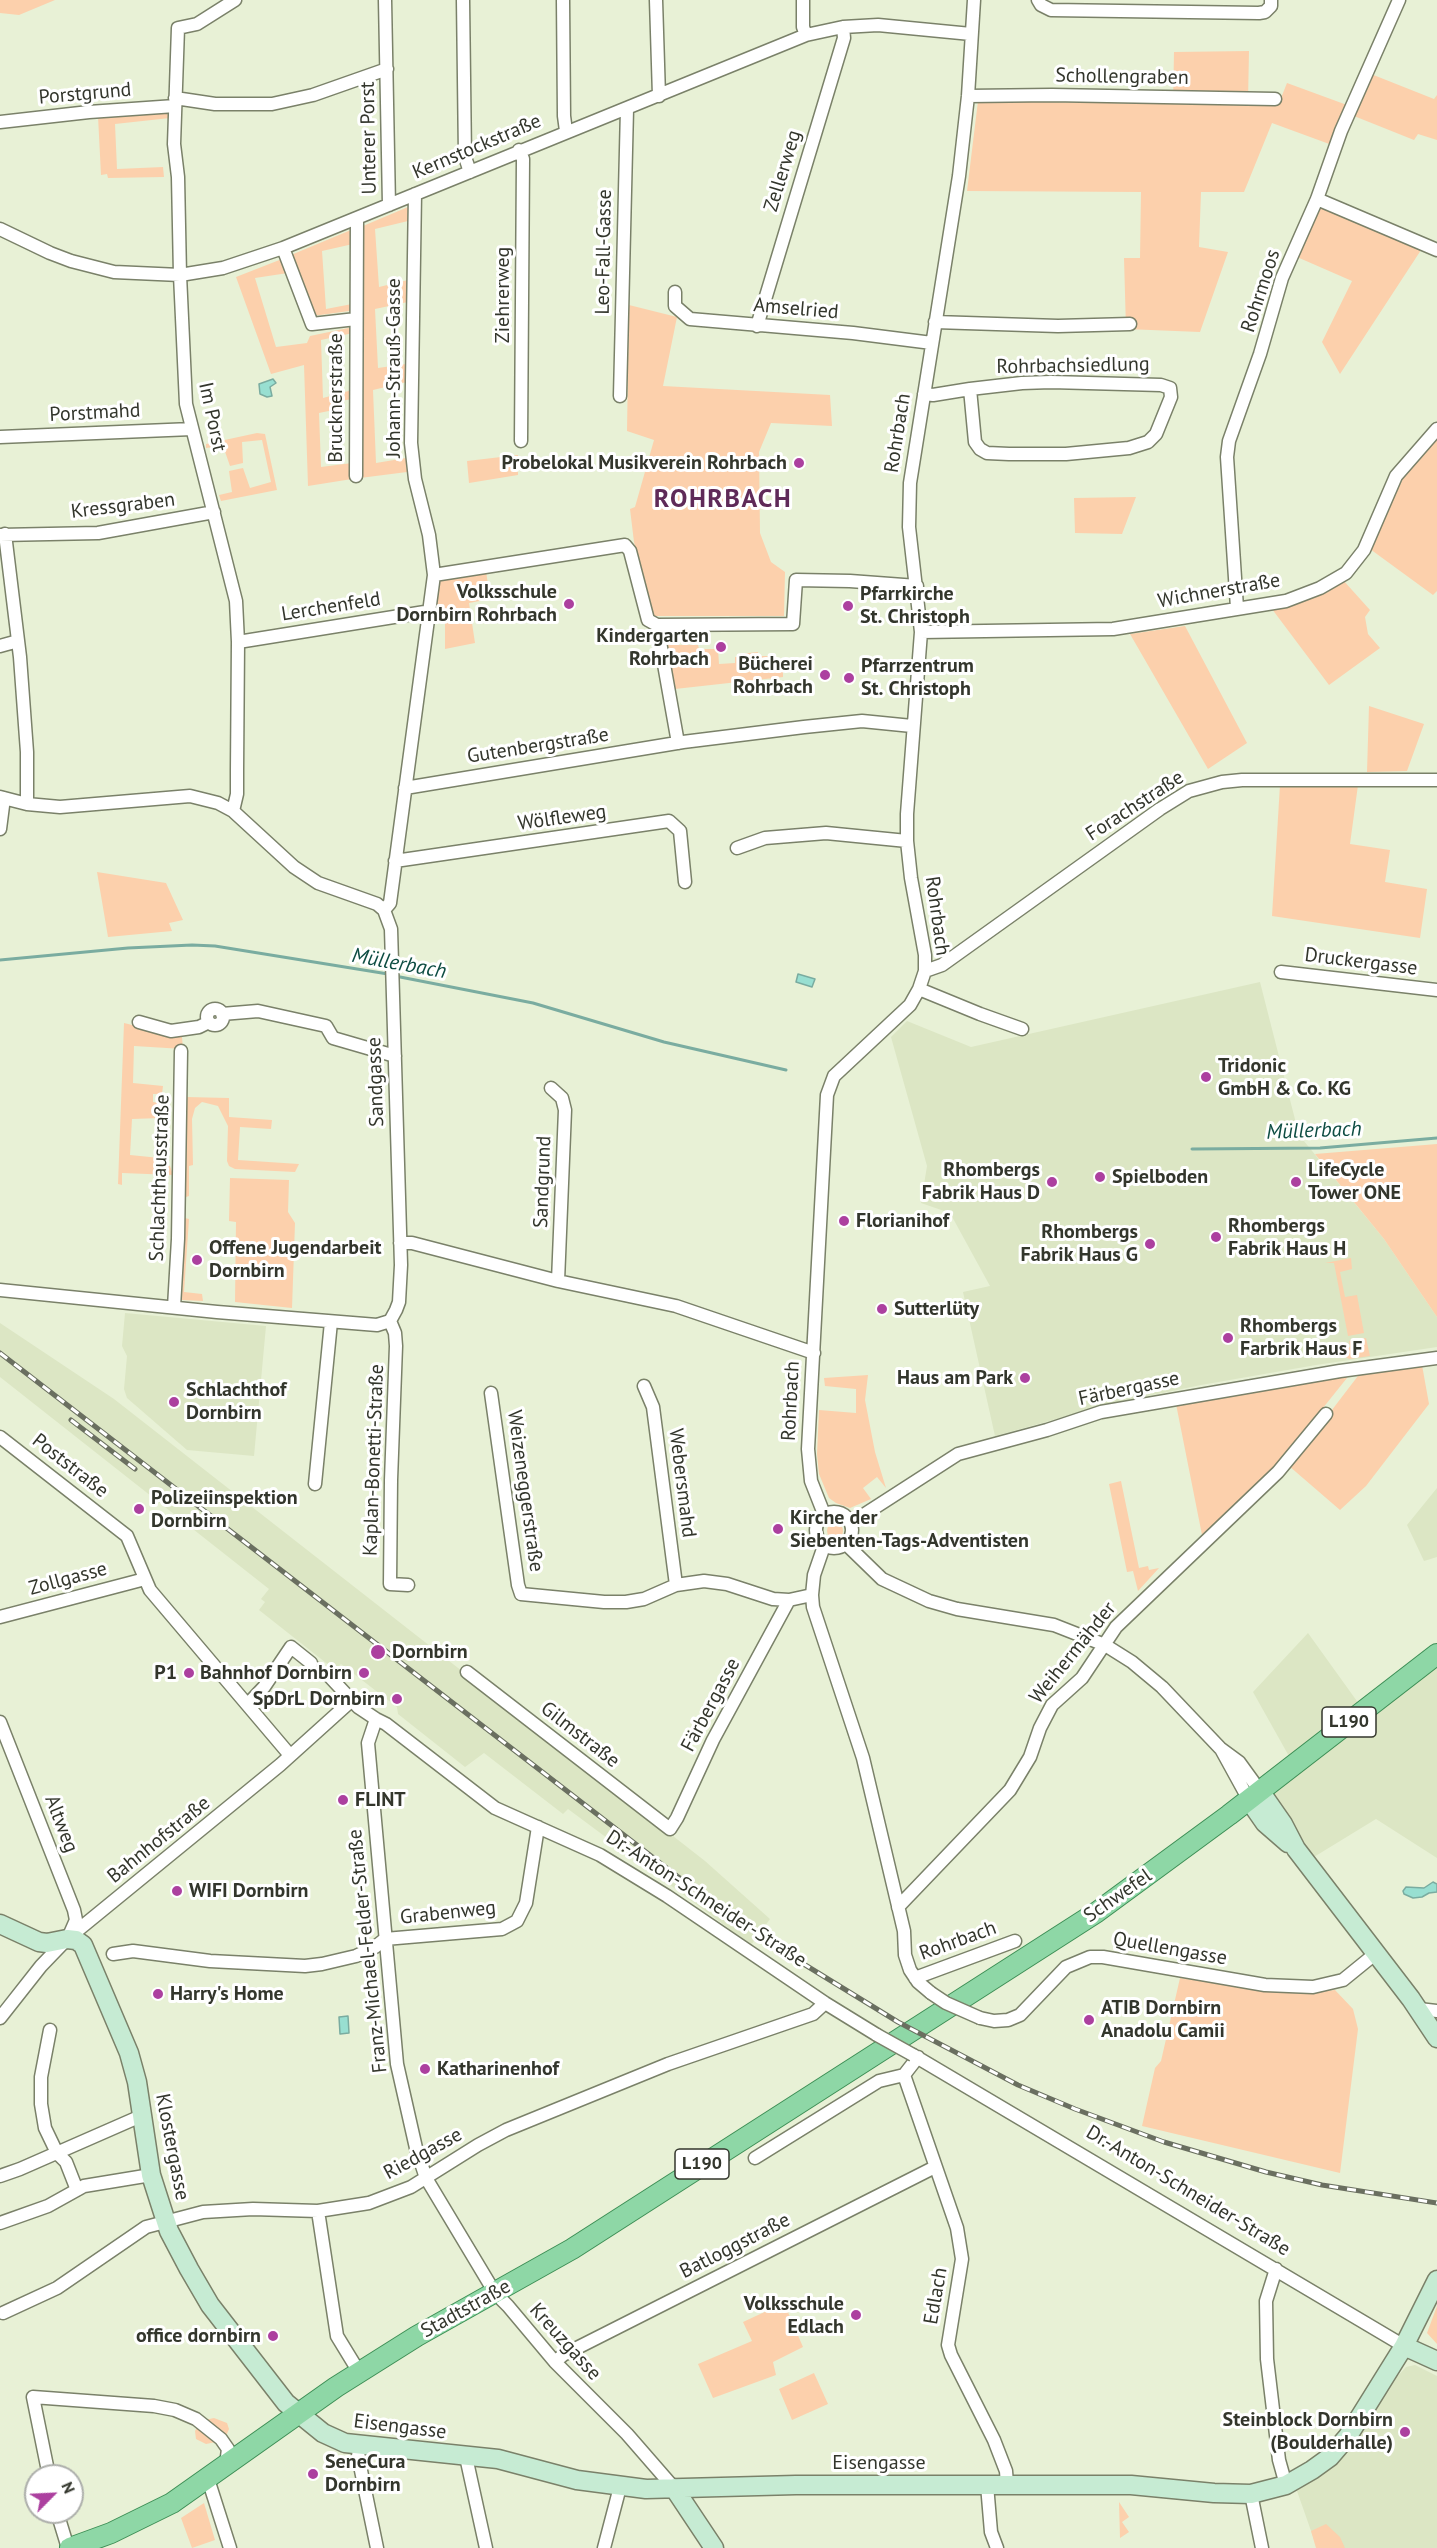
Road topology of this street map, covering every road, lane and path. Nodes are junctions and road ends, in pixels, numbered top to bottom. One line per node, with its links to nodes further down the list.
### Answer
1 (235, 0): 18 (street, Im Porst)
2 (385, 0): 14 (street, Unterer Porst)
3 (463, 0): 23 (street)
4 (563, 0): 21 (street)
5 (656, 0): 15 (street)
6 (803, 0): 13 (street)
7 (974, 0): 12 (street, Rohrbach)
8 (1038, 0): 9 (street)
9 (1272, 0)
10 (1399, 0): 25 (street, Rohrmoos)
11 (843, 27): 12 (street, Kernstockstraße); 13 (street, Kernstockstraße); 36 (street, Zellerweg)
12 (971, 34): 16 (street, Rohrbach)
13 (806, 35): 15 (street, Kernstockstraße)
14 (387, 69): 18 (street, Unterer Porst); 26 (street, Unterer Porst)
15 (659, 96): 19 (street, Kernstockstraße)
16 (968, 96): 17 (street, Schollengraben); 34 (street, Rohrbach)
17 (1275, 99)
18 (175, 102): 20 (street, Porstgrund); 31 (street, Im Porst)
19 (627, 109): 21 (street, Kernstockstraße); 40 (street, Leo-Fall-Gasse)
20 (0, 122)
21 (567, 131): 22 (street, Kernstockstraße)
22 (519, 150): 23 (street, Kernstockstraße); 44 (street, Ziehrerweg)
23 (470, 172): 24 (street, Kernstockstraße)
24 (415, 194): 26 (street, Kernstockstraße); 48 (street, Johann-Strauß-Gasse)
25 (1317, 199): 30 (street); 50 (street, Rohrmoos)
26 (389, 205): 27 (street, Kernstockstraße)
27 (357, 218): 29 (street, Kernstockstraße); 33 (street, Brucknerstraße)
28 (0, 229): 31 (street, Kernstockstraße)
29 (283, 248): 31 (street, Kernstockstraße); 33 (street, Brucknerstraße)
30 (1437, 250)
31 (180, 275): 41 (street, Im Porst)
32 (675, 292): 36 (street, Amselried)
33 (356, 320): 45 (street, Brucknerstraße)
34 (935, 322): 35 (street); 37 (street, Rohrbach)
35 (1130, 324)
36 (758, 326): 37 (street, Amselried)
37 (932, 343): 39 (street, Rohrbach)
38 (970, 389): 38 (street, Rohrbachsiedlung); 39 (street, Rohrbachsiedlung)
39 (924, 394): 49 (street, Rohrbach)
40 (620, 396)
41 (192, 429): 43 (street, Porstmahd); 46 (street, Im Porst)
42 (1437, 429): 50 (street, Wichnerstraße)
43 (0, 437)
44 (521, 441)
45 (356, 476)
46 (214, 512): 47 (street, Kressgraben); 55 (street, Im Porst)
47 (3, 534): 54 (street)
48 (434, 575): 51 (street, Johann-Strauß-Gasse); 52 (street)
49 (916, 586): 52 (street); 53 (street, Rohrbach)
50 (1237, 608): 53 (street, Wichnerstraße)
51 (430, 611): 55 (street, Lerchenfeld); 60 (street, Johann-Strauß-Gasse)
52 (657, 625): 58 (street)
53 (921, 632): 57 (street, Rohrbach)
54 (18, 641): 56 (street); 62 (street)
55 (238, 642): 63 (street, Im Porst)
56 (0, 645)
57 (912, 726): 58 (street, Gutenbergstraße); 65 (street, Rohrbach)
58 (678, 743): 60 (street, Gutenbergstraße)
59 (1437, 780): 70 (street, Forachstraße)
60 (405, 788): 67 (street, Johann-Strauß-Gasse)
61 (2, 798): 62 (street); 64 (street)
62 (27, 804): 63 (street)
63 (233, 811): 69 (street)
64 (0, 829)
65 (907, 841): 66 (street); 70 (street, Rohrbach)
66 (737, 848)
67 (395, 861): 68 (street, Wölfleweg); 69 (street, Johann-Strauß-Gasse)
68 (684, 882)
69 (384, 910): 77 (street, Sandgasse)
70 (925, 971): 72 (street, Rohrbach)
71 (1281, 972): 73 (street, Druckergasse)
72 (919, 989): 75 (street); 85 (street, Rohrbach)
73 (1437, 990)
74 (139, 1022): 77 (street)
75 (1022, 1029)
76 (181, 1051): 82 (street, Schlachthausstraße)
77 (395, 1056): 79 (street, Sandgasse)
78 (551, 1088): 80 (street, Sandgrund)
79 (400, 1243): 80 (street); 83 (street)
80 (558, 1281): 85 (street)
81 (0, 1290): 82 (street)
82 (174, 1307): 84 (street)
83 (390, 1321): 84 (street); 97 (street, Kaplan-Bonetti-Straße)
84 (331, 1322): 91 (street)
85 (813, 1353): 92 (street, Rohrbach)
86 (1437, 1358): 93 (street, Färbergasse)
87 (644, 1386): 98 (street, Webersmahd)
88 (491, 1393): 98 (street, Weizeneggerstraße)
89 (1326, 1414): 102 (street, Weihermähder)
90 (0, 1437): 96 (street, Poststraße)
91 (315, 1484)
92 (824, 1514): 93 (street); 95 (street)
93 (851, 1523): 94 (street)
94 (846, 1544): 95 (street); 102 (street)
95 (824, 1546): 99 (street)
96 (145, 1579): 101 (street, Zollgasse); 108 (street, Poststraße)
97 (408, 1585)
98 (676, 1585): 100 (street)
99 (812, 1595): 100 (street); 115 (street)
100 (789, 1599): 114 (street, Färbergasse)
101 (0, 1617)
102 (1106, 1645): 112 (street); 115 (street, Weihermähder)
103 (1437, 1654): 112 (main road, L190)
104 (311, 1663): 108 (street)
105 (467, 1672): 114 (street, Gilmstraße)
106 (330, 1677): 107 (street, Dr.-Anton-Schneider-Straße)
107 (351, 1701): 109 (street, Dr.-Anton-Schneider-Straße); 111 (street, Bahnhofstraße)
108 (248, 1704): 111 (street, Poststraße)
109 (376, 1719): 113 (street, Dr.-Anton-Schneider-Straße); 118 (street, Franz-Michael-Felder-Straße)
110 (0, 1722): 117 (street, Altweg)
111 (289, 1754): 117 (street, Bahnhofstraße)
112 (1255, 1795): 121 (main road); 130 (main road, Schwefel / L190)
113 (538, 1827): 118 (street, Grabenweg); 123 (street, Dr.-Anton-Schneider-Straße)
114 (670, 1829)
115 (898, 1907): 122 (street, Quellengasse)
116 (0, 1924): 117 (main road)
117 (67, 1939): 126 (street, Bahnhofstraße); 132 (main road, Klostergasse)
118 (385, 1939): 120 (street, Grabenweg); 138 (street, Franz-Michael-Felder-Straße)
119 (1015, 1941): 122 (street, Rohrbach)
120 (113, 1954)
121 (1375, 1954): 122 (street, Quellengasse, bridge); 124 (main road)
122 (915, 1978)
123 (825, 2003): 129 (street, Dr.-Anton-Schneider-Straße, bridge); 138 (street, Riedgasse)
124 (1419, 2010): 125 (street); 128 (main road)
125 (1437, 2011)
126 (0, 2018)
127 (50, 2030): 133 (street)
128 (1436, 2033)
129 (916, 2056): 131 (street); 143 (street, Dr.-Anton-Schneider-Straße)
130 (861, 2064): 145 (main road, Stadtstraße / L190)
131 (904, 2075): 134 (street); 135 (street, Edlach)
132 (141, 2116): 133 (street); 136 (main road, Klostergasse)
133 (57, 2153): 137 (street); 139 (street)
134 (755, 2158)
135 (935, 2167): 149 (street, Batloggstraße); 157 (street, Edlach)
136 (151, 2175): 139 (street); 141 (main road, Klostergasse)
137 (0, 2176)
138 (426, 2178): 140 (street, Riedgasse); 145 (street, Kreuzgasse)
139 (78, 2190): 142 (street)
140 (318, 2211): 141 (street, Riedgasse); 150 (street)
141 (165, 2220): 146 (street, Riedgasse); 151 (main road, Klostergasse)
142 (0, 2223)
143 (1276, 2269): 147 (street, Dr.-Anton-Schneider-Straße); 159 (street)
144 (1437, 2280): 147 (main road, Eisengasse)
145 (495, 2293): 149 (street, Kreuzgasse); 150 (main road, Stadtstraße / L190)
146 (3, 2313)
147 (1404, 2346): 148 (main road, Dr.-Anton-Schneider-Straße); 159 (main road, Eisengasse)
148 (1437, 2361)
149 (555, 2362): 161 (street, Kreuzgasse)
150 (359, 2372): 151 (main road, Stadtstraße / L190)
151 (298, 2414): 152 (main road, Eisengasse); 155 (main road, Stadtstraße / L190)
152 (360, 2446): 153 (main road, Eisengasse); 166 (street)
153 (466, 2457): 160 (main road, Eisengasse); 167 (street)
154 (46, 2464): 155 (street)
155 (226, 2465): 156 (main road, Stadtstraße / L190)
156 (208, 2479): 164 (main road, Stadtstraße / L190); 165 (street)
157 (1007, 2484): 158 (main road, Eisengasse); 162 (main road, Eisengasse)
158 (987, 2485): 161 (main road, Eisengasse); 170 (street)
159 (1286, 2485): 162 (main road, Eisengasse)
160 (620, 2487): 161 (main road, Eisengasse); 168 (street)
161 (674, 2488): 169 (main road)
162 (1251, 2494): 171 (street)
163 (61, 2524): 164 (street)
164 (69, 2548)
165 (230, 2548)
166 (377, 2548)
167 (486, 2548)
168 (604, 2548)
169 (714, 2548)
170 (997, 2548)
171 (1262, 2548)

